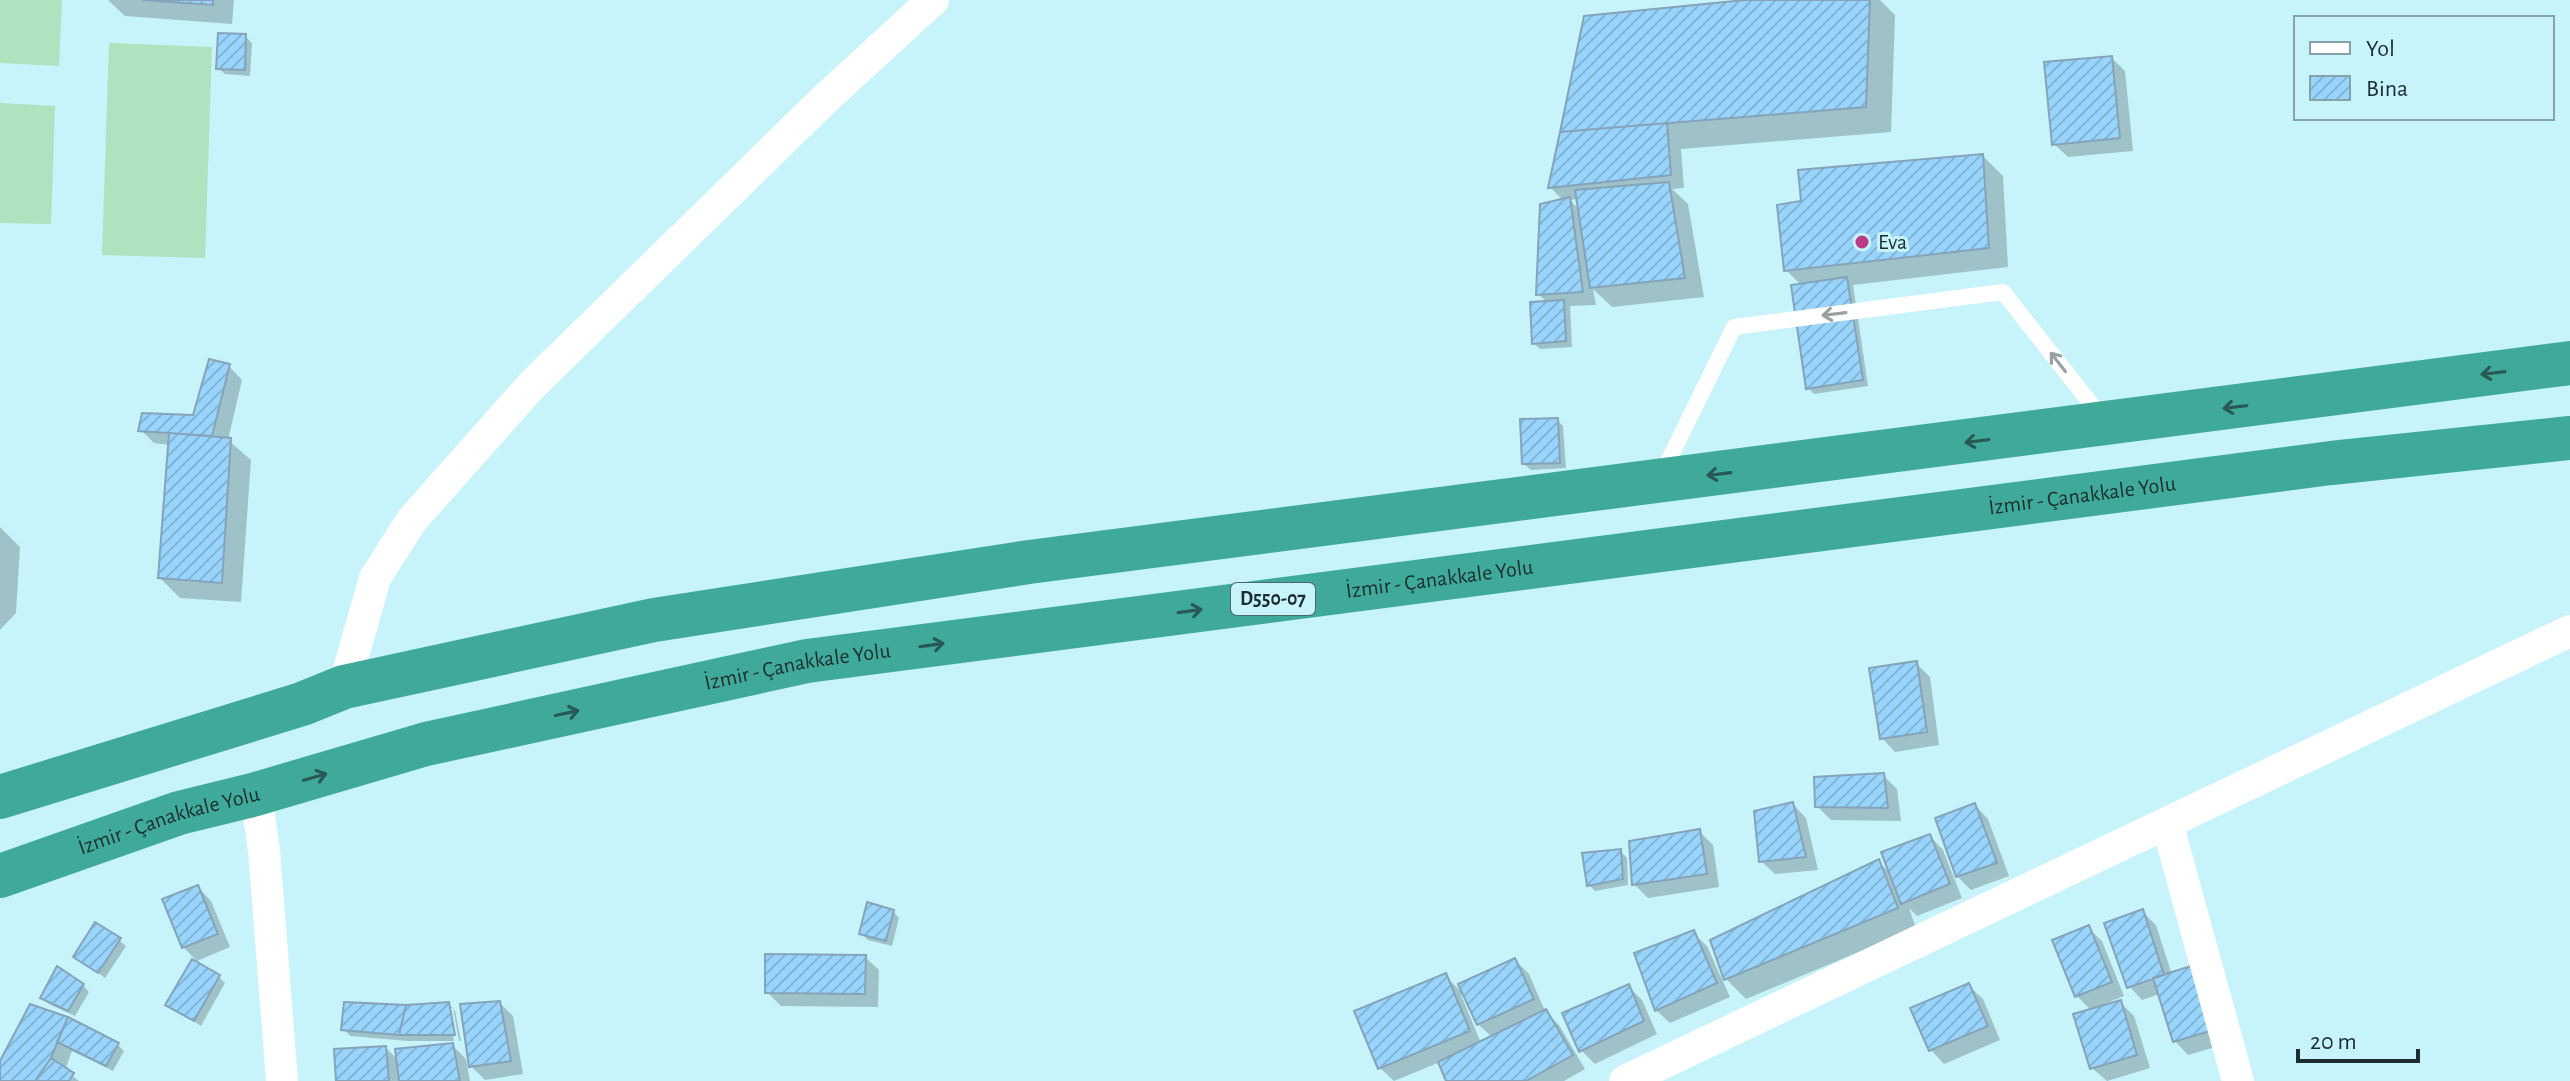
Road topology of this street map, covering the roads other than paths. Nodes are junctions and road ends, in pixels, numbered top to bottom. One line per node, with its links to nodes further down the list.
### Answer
1 (933, 0): 7 (street)
2 (2570, 363): 3 (highway, one-way to 3)
3 (2107, 424): 5 (highway, one-way to 5); 5 (lane, one-way to 5)
4 (2570, 438): 8 (highway, İzmir - Çanakkale Yolu / D550-07, one-way to 4)
5 (1658, 482): 7 (highway)
6 (2570, 631): 10 (street)
7 (344, 687): 9 (highway)
8 (256, 794): 11 (highway, İzmir - Çanakkale Yolu / D550-07); 12 (street)
9 (0, 797)
10 (2167, 823): 13 (street); 14 (street)
11 (0, 876)
12 (282, 1081)
13 (1625, 1081)
14 (2238, 1081)

